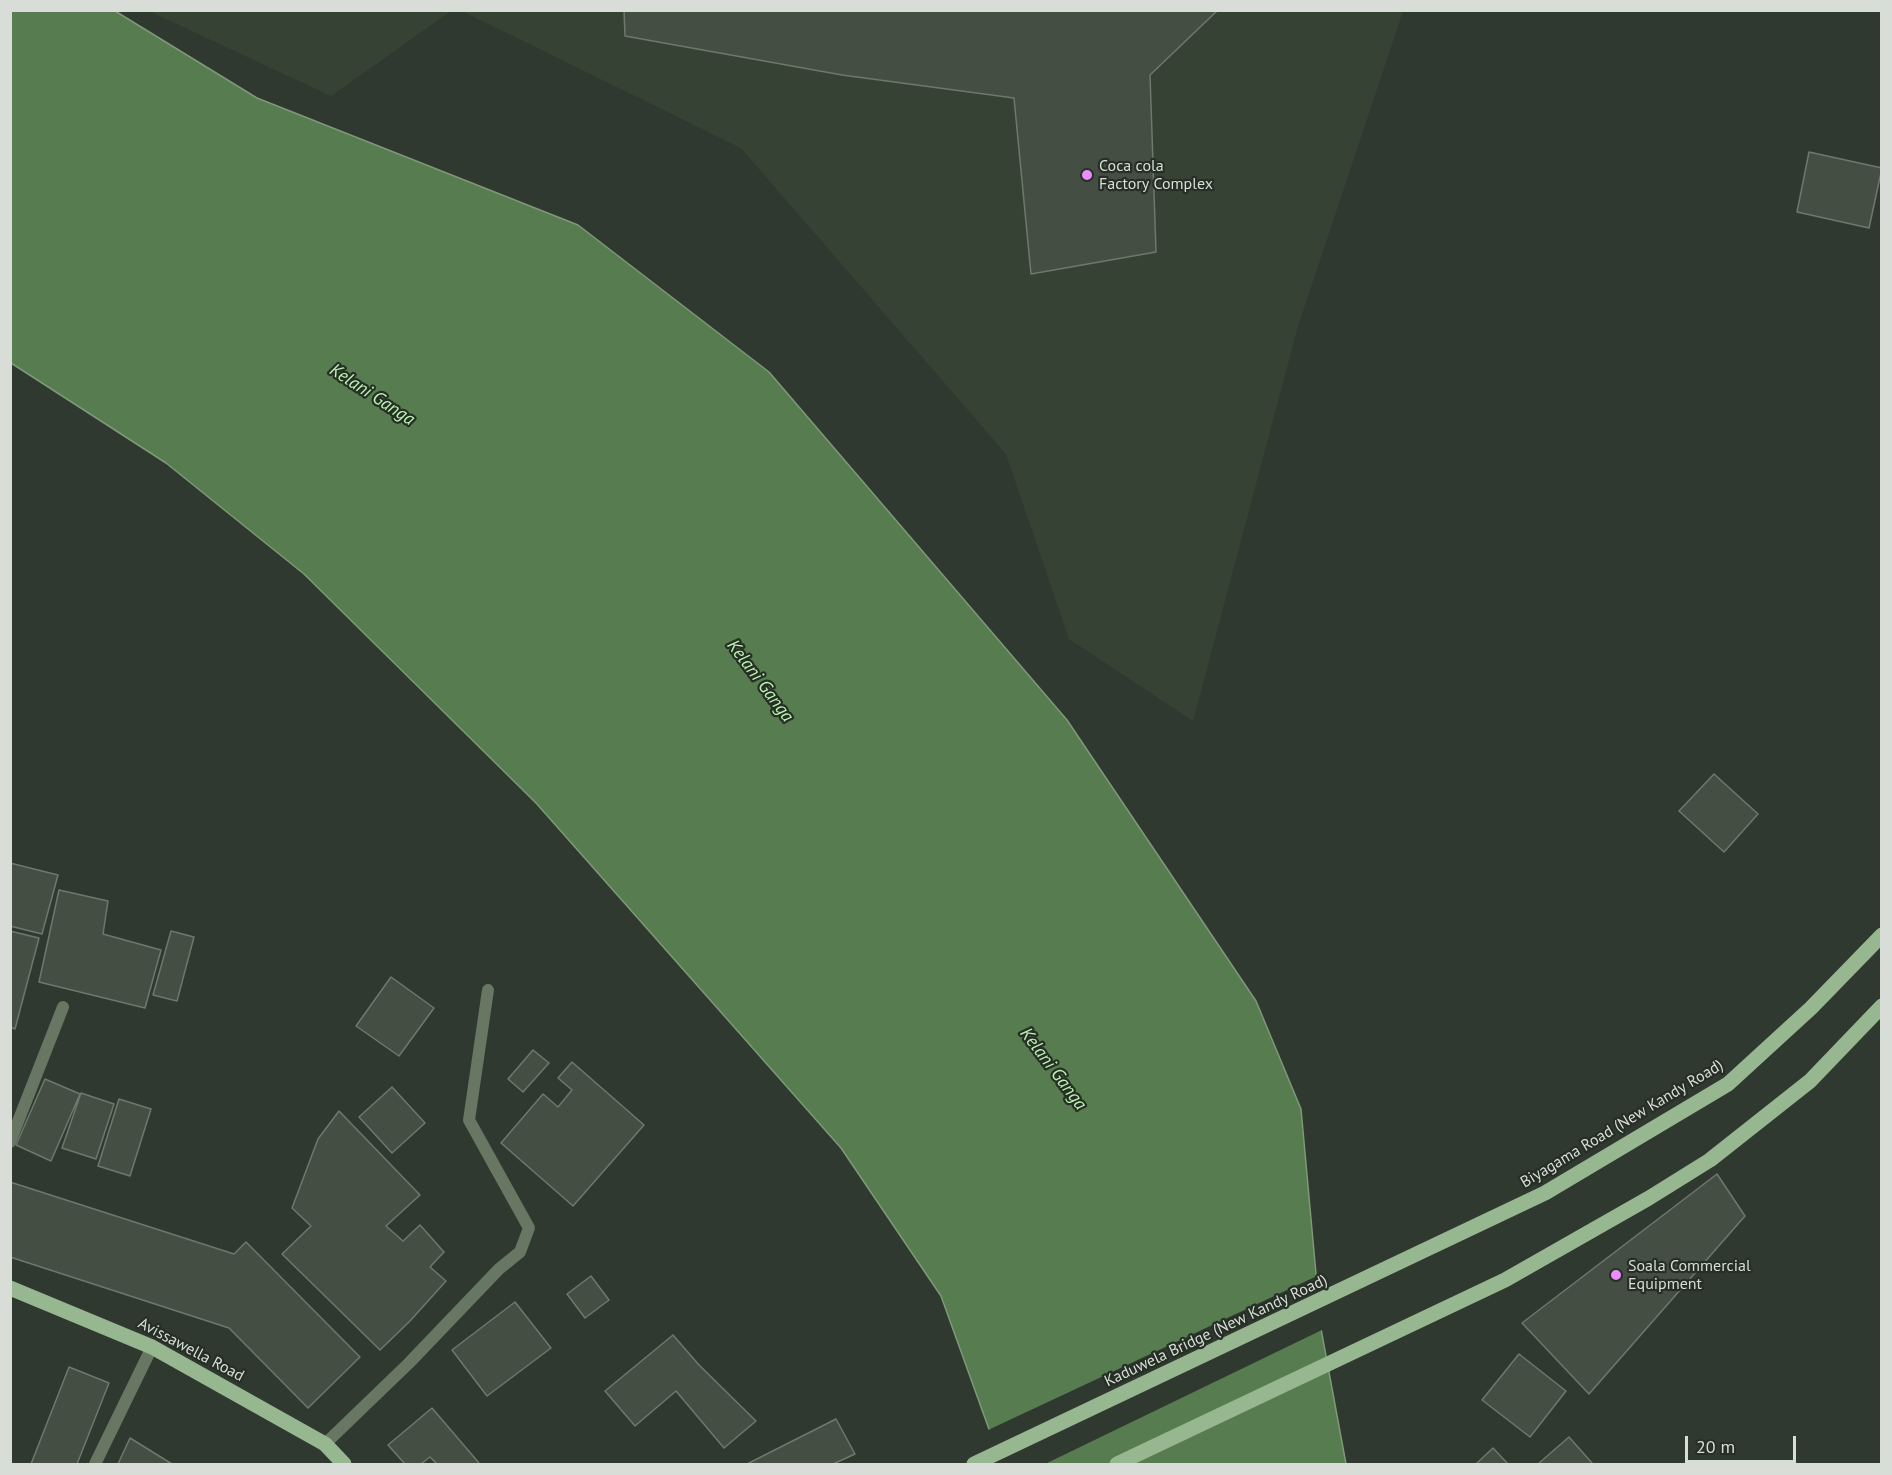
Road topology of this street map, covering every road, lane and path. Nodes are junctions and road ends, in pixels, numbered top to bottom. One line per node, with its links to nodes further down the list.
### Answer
1 (1881, 935): 6 (main road, Biyagama Road (New Kandy Road))
2 (488, 990): 9 (street)
3 (1881, 1006): 13 (main road)
4 (63, 1007): 5 (street)
5 (10, 1142)
6 (1473, 1229): 12 (main road, Kaduwela Bridge (New Kandy Road))
7 (10, 1288): 8 (main road, Avissawella Road)
8 (152, 1347): 9 (main road, Avissawella Road); 10 (street)
9 (325, 1444): 11 (main road, Avissawella Road)
10 (95, 1464)
11 (344, 1464)
12 (974, 1464)
13 (1117, 1464)

